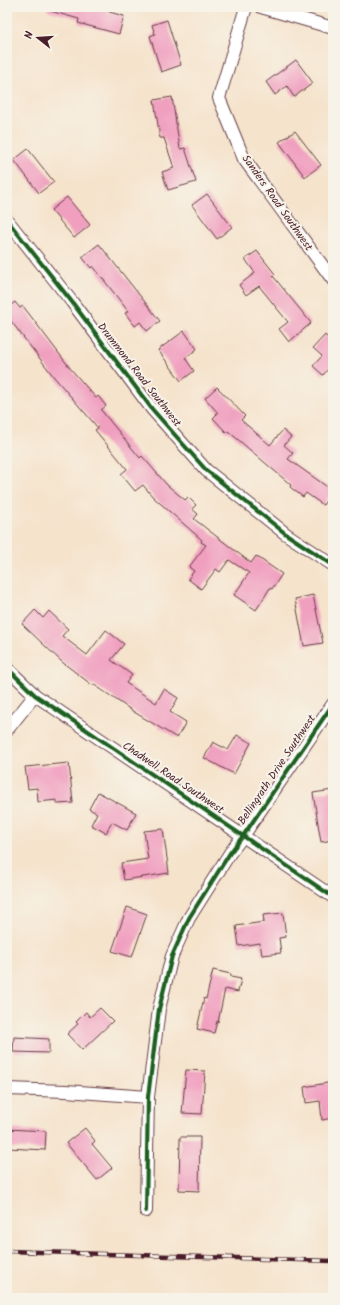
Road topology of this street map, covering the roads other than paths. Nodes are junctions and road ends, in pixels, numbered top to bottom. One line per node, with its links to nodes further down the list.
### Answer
1 (246, 7): 5 (street, Sanders Road Southwest)
2 (261, 7): 3 (street)
3 (333, 28)
4 (7, 220): 6 (street, Drummond Road Southwest)
5 (333, 280)
6 (333, 565)
7 (7, 668): 8 (street, Chadwell Road Southwest)
8 (35, 695): 10 (street); 11 (street, Chadwell Road Southwest)
9 (333, 704): 11 (street, Bellingrath Drive Southwest)
10 (7, 730)
11 (243, 836): 12 (street, Chadwell Road Southwest); 14 (street, Bellingrath Drive Southwest)
12 (333, 897)
13 (7, 1089): 14 (street)
14 (148, 1097): 15 (street, Bellingrath Drive Southwest)
15 (146, 1211)

